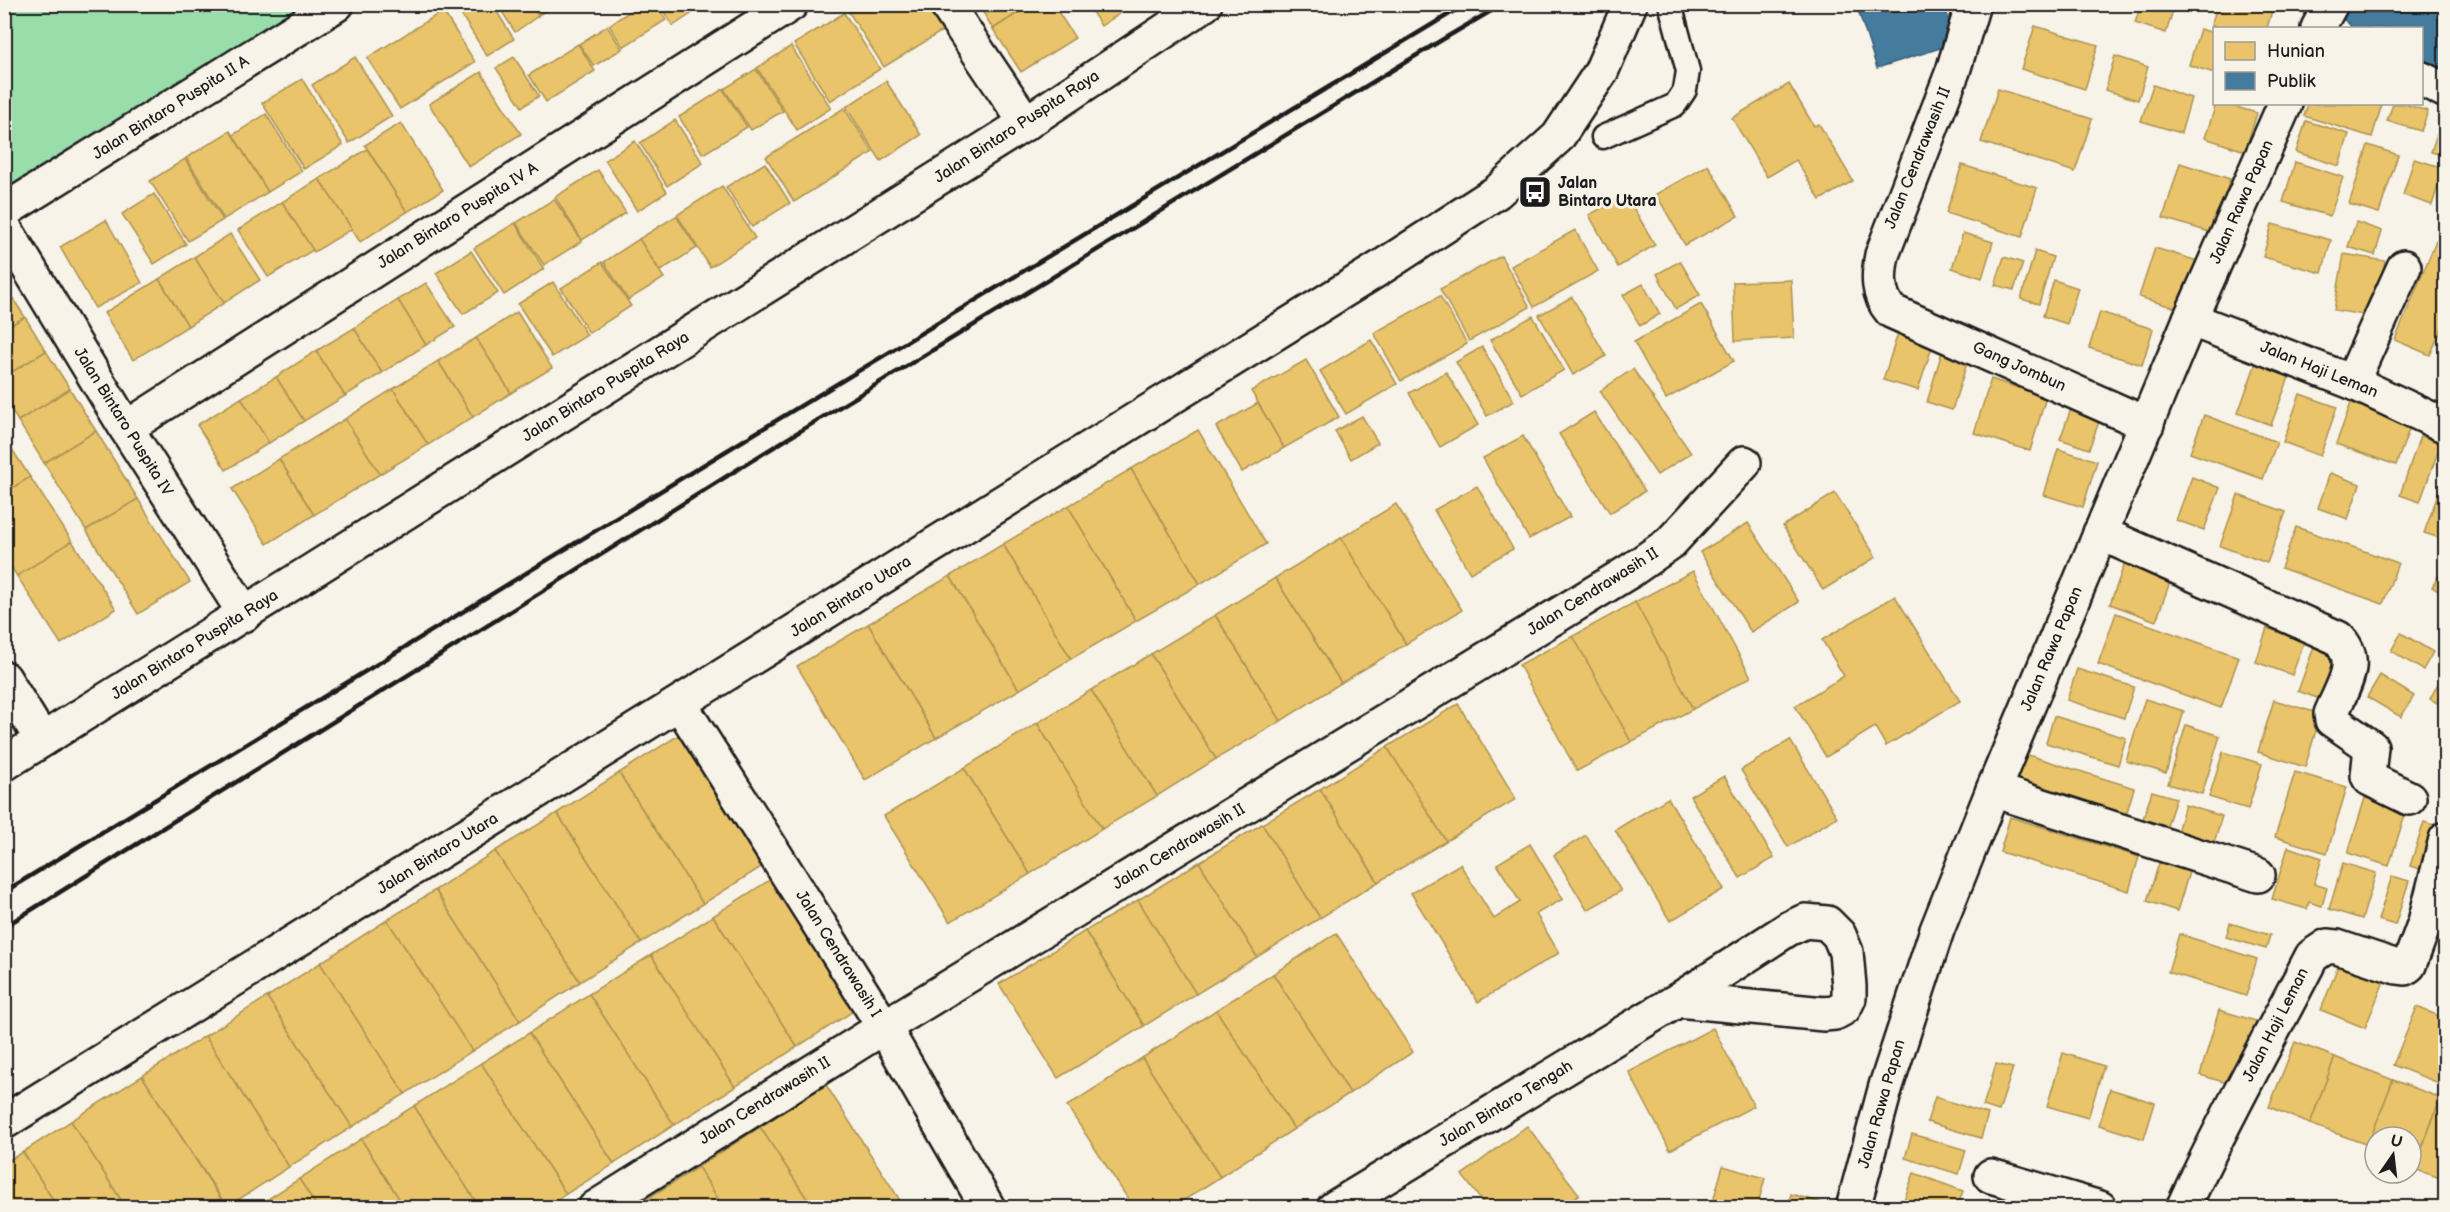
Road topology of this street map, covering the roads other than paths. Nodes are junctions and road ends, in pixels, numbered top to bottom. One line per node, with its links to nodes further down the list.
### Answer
1 (337, 4): 13 (street, Jalan Bintaro Puspita II A)
2 (791, 4): 21 (street, Jalan Bintaro Puspita IV A)
3 (946, 4): 11 (street)
4 (1205, 4): 11 (street, Jalan Bintaro Puspita Raya)
5 (1630, 4): 26 (street, Jalan Bintaro Utara)
6 (1670, 4): 12 (lane)
7 (1973, 4): 16 (street, Jalan Cendrawasih II)
8 (2423, 80): 9 (street)
9 (2445, 91)
10 (2285, 105): 17 (street, Jalan Rawa Papan)
11 (1026, 123): 24 (street, Jalan Bintaro Puspita Raya)
12 (1603, 137)
13 (4, 211)
14 (4, 227): 21 (street, Jalan Bintaro Puspita IV)
15 (2404, 267): 18 (street)
16 (1891, 311): 19 (street, Gang Jombun)
17 (2190, 319): 18 (street, Jalan Haji Leman); 19 (street, Jalan Rawa Papan)
18 (2352, 382): 20 (street, Jalan Haji Leman)
19 (2147, 424): 23 (street, Jalan Rawa Papan)
20 (2445, 426)
21 (126, 428): 24 (street, Jalan Bintaro Puspita IV)
22 (1744, 463): 34 (street, Jalan Cendrawasih II)
23 (2100, 533): 29 (street, Jalan Rawa Papan); 30 (street)
24 (245, 614): 27 (street, Jalan Bintaro Puspita Raya)
25 (4, 678): 27 (street)
26 (680, 704): 34 (street, Jalan Cendrawasih I); 35 (street, Jalan Bintaro Utara)
27 (42, 740): 28 (street, Jalan Bintaro Puspita Raya)
28 (4, 764)
29 (1993, 790): 32 (street); 40 (street, Jalan Rawa Papan)
30 (2409, 798)
31 (2445, 839): 42 (street, Jalan Haji Leman)
32 (2258, 875)
33 (1678, 1000): 33 (street, Jalan Bintaro Tengah); 39 (street, Jalan Bintaro Tengah)
34 (884, 1027): 37 (street, Jalan Cendrawasih II); 38 (street, Jalan Cendrawasih I)
35 (4, 1122)
36 (1991, 1176): 41 (street)
37 (595, 1208)
38 (988, 1208)
39 (1334, 1208)
40 (1853, 1208)
41 (2100, 1208)
42 (2183, 1208)

